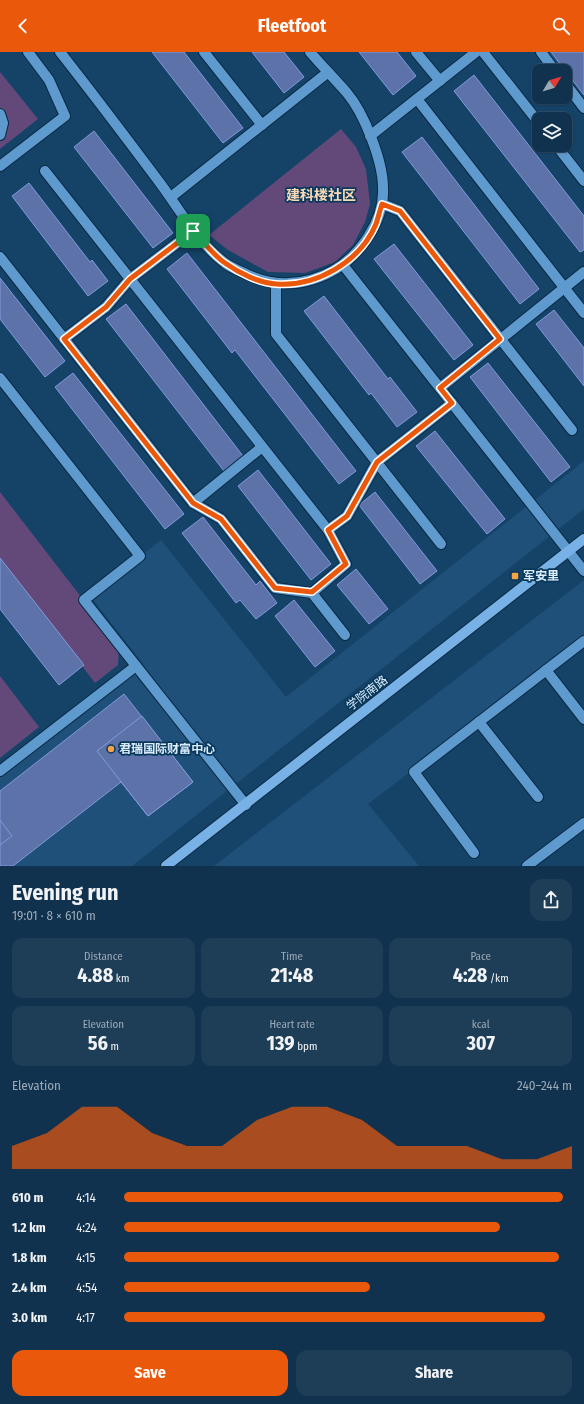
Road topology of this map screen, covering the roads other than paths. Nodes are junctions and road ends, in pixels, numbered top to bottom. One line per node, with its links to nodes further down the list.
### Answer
1 (28, 52): 21 (street)
2 (204, 52): 17 (street)
3 (310, 52): 10 (street)
4 (416, 52): 11 (street)
5 (476, 52): 11 (street)
6 (483, 52): 16 (street)
7 (541, 52): 9 (street)
8 (62, 53): 24 (street)
9 (550, 64)
10 (327, 73): 17 (street); 19 (street)
11 (440, 81): 13 (street)
12 (572, 92): 14 (street)
13 (417, 99): 19 (street); 32 (street)
14 (584, 108)
15 (0, 114): 18 (street)
16 (532, 114)
17 (262, 125): 24 (street)
18 (0, 135)
19 (370, 136): 25 (street)
20 (561, 152): 23 (street)
21 (0, 166)
22 (44, 171): 30 (street)
23 (584, 181)
24 (171, 198): 26 (street)
25 (382, 204): 28 (street); 35 (street)
26 (193, 231): 30 (street); 31 (street)
27 (0, 257): 34 (street)
28 (343, 265): 31 (street); 37 (street)
29 (584, 272): 32 (street)
30 (130, 279): 34 (street); 40 (street)
31 (276, 284): 41 (street)
32 (564, 288): 33 (street); 35 (street)
33 (584, 313)
34 (64, 339): 42 (street)
35 (500, 339): 37 (street); 39 (street)
36 (0, 378): 51 (street)
37 (440, 388): 38 (street)
38 (452, 403): 41 (street); 46 (street)
39 (572, 430)
40 (262, 447): 42 (street); 43 (street)
41 (377, 462): 43 (street); 45 (street)
42 (193, 503): 48 (street)
43 (328, 530): 48 (street)
44 (584, 540): 46 (main road, 学院南路)
45 (442, 544)
46 (569, 552): 47 (street); 57 (main road, 学院南路)
47 (584, 571)
48 (312, 592): 49 (street)
49 (344, 635)
50 (584, 641): 52 (street)
51 (136, 666): 55 (street); 57 (street)
52 (546, 670): 53 (street); 54 (street)
53 (584, 719)
54 (479, 722): 56 (street); 59 (street)
55 (0, 771)
56 (538, 797)
57 (246, 805): 61 (main road, 学院南路)
58 (584, 823): 60 (street)
59 (474, 853)
60 (532, 864)
61 (166, 866)

